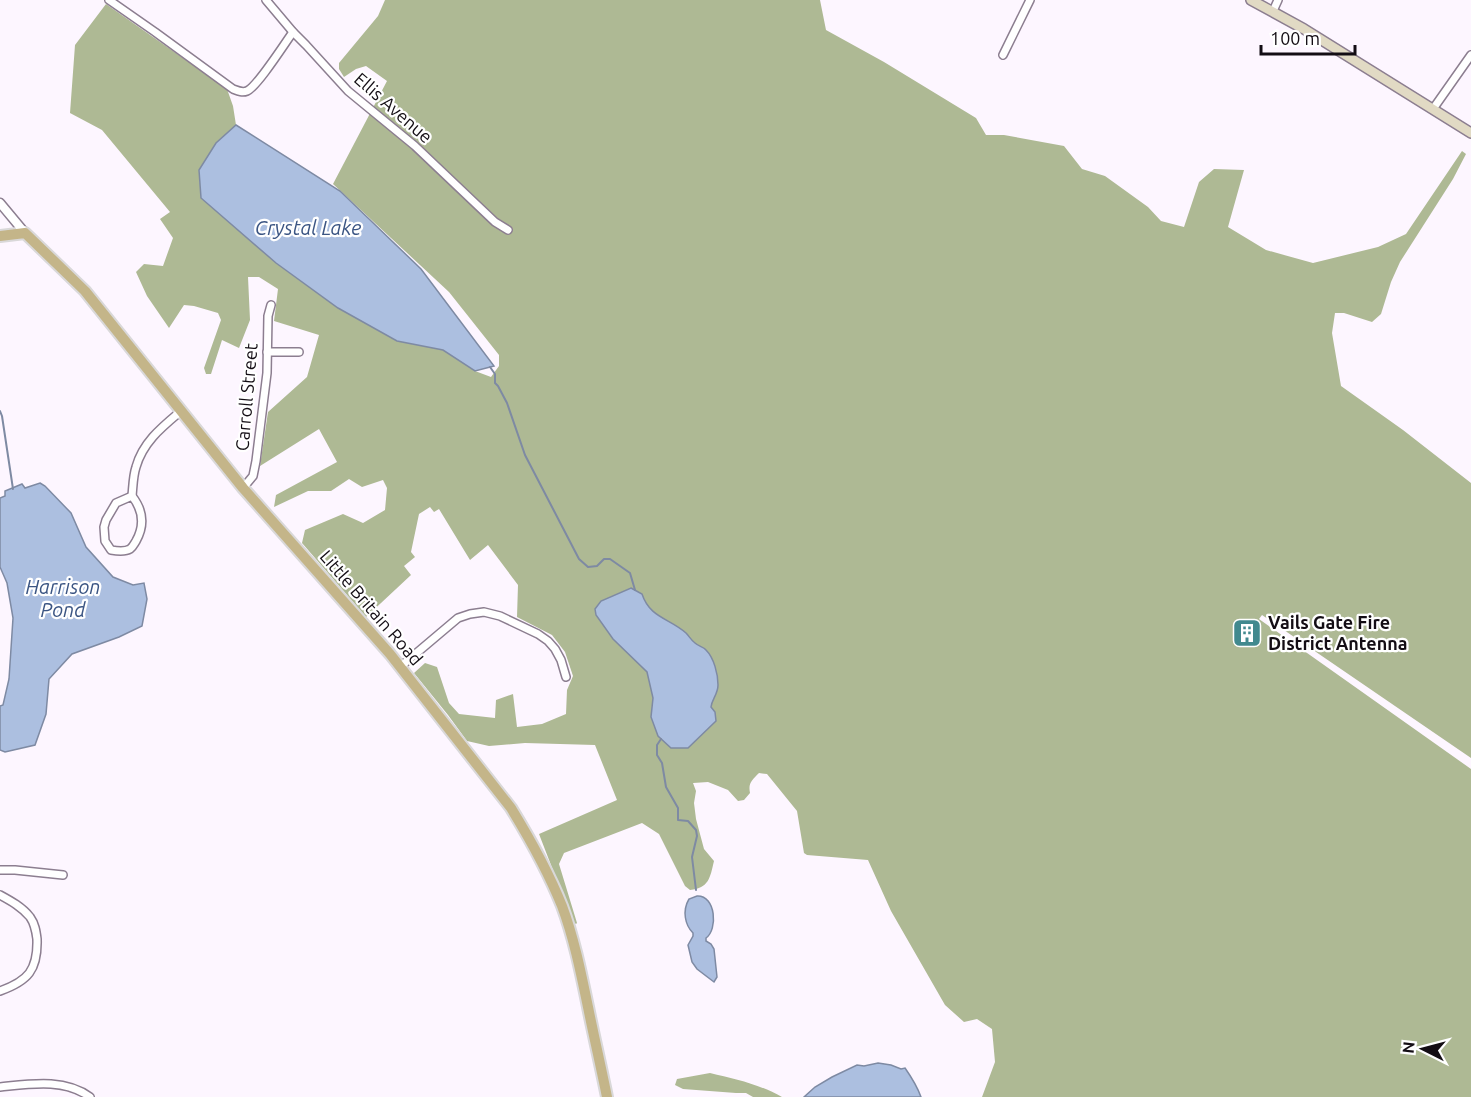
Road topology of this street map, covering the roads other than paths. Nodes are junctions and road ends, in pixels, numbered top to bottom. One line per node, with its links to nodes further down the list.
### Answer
1 (109, 0): 7 (street)
2 (266, 0): 7 (street, Ellis Avenue)
3 (1030, 0): 8 (street)
4 (1251, 0): 6 (main road)
5 (1278, 0): 6 (street)
6 (1273, 11): 10 (main road)
7 (293, 32): 13 (street, Ellis Avenue)
8 (1004, 55)
9 (1471, 55): 10 (street)
10 (1433, 109): 11 (main road)
11 (1471, 133)
12 (0, 203): 14 (street, Little Britain Road)
13 (508, 230)
14 (25, 233): 15 (main road); 19 (main road, Little Britain Road)
15 (0, 236)
16 (271, 306): 17 (street, Carroll Street)
17 (267, 352): 18 (street); 20 (street, Carroll Street)
18 (299, 352)
19 (181, 411): 20 (main road, Little Britain Road); 21 (street)
20 (243, 488): 22 (main road, Little Britain Road)
21 (132, 496): 21 (street)
22 (400, 667): 23 (street); 30 (main road, Little Britain Road)
23 (566, 677)
24 (0, 870): 25 (street)
25 (63, 875)
26 (0, 896): 27 (street)
27 (0, 991)
28 (0, 1087): 29 (street)
29 (90, 1097)
30 (607, 1097)

